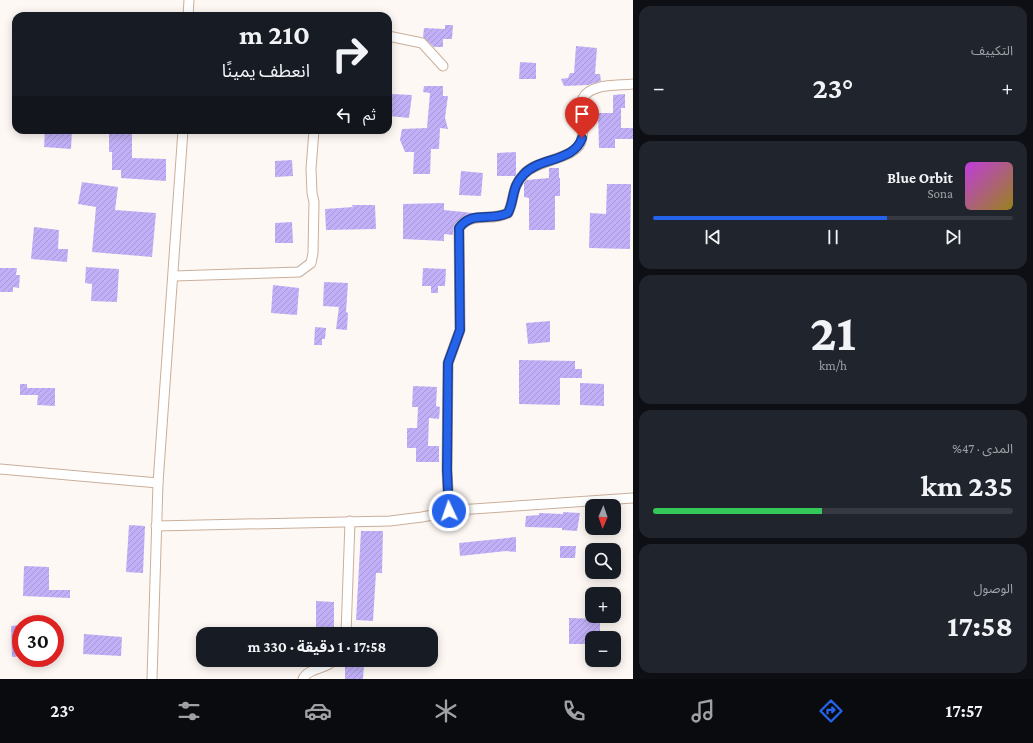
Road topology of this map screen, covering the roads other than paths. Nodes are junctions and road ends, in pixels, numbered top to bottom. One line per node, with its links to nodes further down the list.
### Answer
1 (189, 0): 2 (street)
2 (188, 12)
3 (392, 37): 4 (street)
4 (443, 66)
5 (633, 84): 12 (street)
6 (184, 134): 8 (street)
7 (314, 134): 8 (street)
8 (174, 276): 10 (street)
9 (0, 469): 10 (street)
10 (158, 483): 14 (street)
11 (633, 498): 12 (street)
12 (449, 511): 13 (street)
13 (350, 521): 14 (street); 15 (street)
14 (156, 526): 17 (street)
15 (346, 627)
16 (326, 667): 18 (street)
17 (152, 679)
18 (303, 679)

